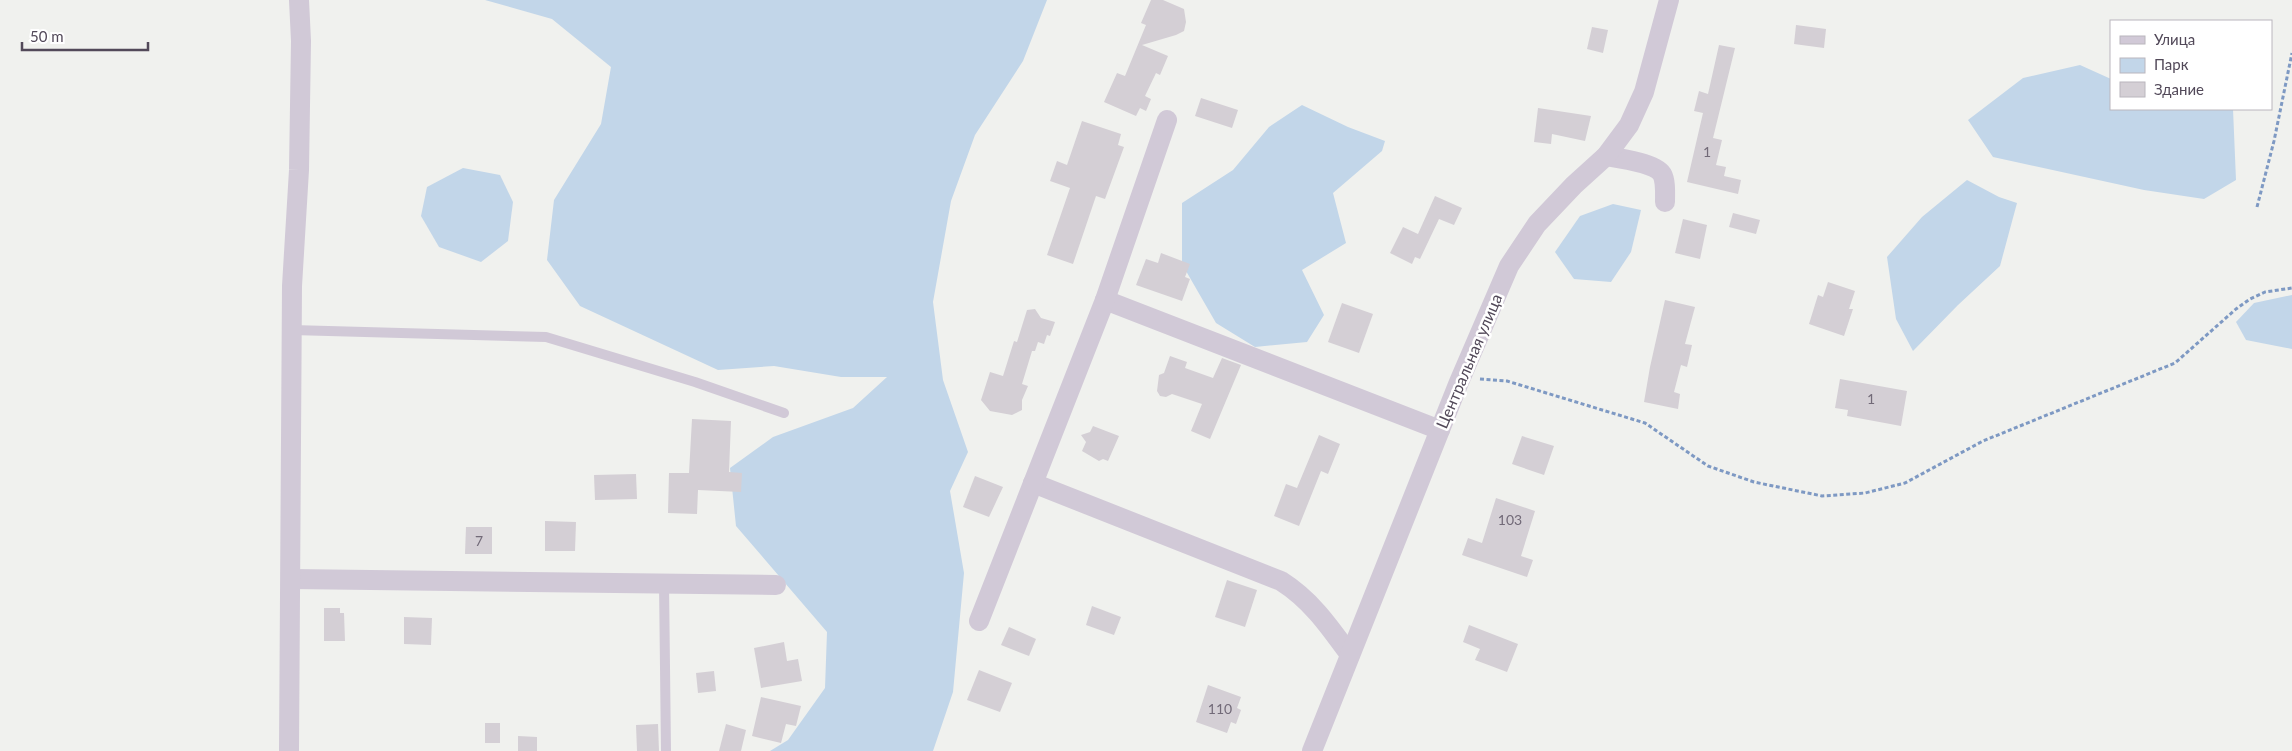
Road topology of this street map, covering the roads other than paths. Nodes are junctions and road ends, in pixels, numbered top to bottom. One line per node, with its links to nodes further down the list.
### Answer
1 (299, 0): 7 (street)
2 (1669, 0): 4 (street, Центральная улица)
3 (1167, 120): 6 (street)
4 (1606, 156): 5 (street); 9 (street, Центральная улица)
5 (1665, 202)
6 (1105, 300): 9 (street); 10 (street)
7 (292, 330): 8 (lane); 11 (street)
8 (784, 413)
9 (1440, 430): 15 (street, Центральная улица)
10 (1033, 483): 14 (street); 15 (street)
11 (291, 579): 12 (street); 16 (street)
12 (664, 584): 13 (street); 17 (lane)
13 (776, 585)
14 (979, 622)
15 (1350, 655): 18 (street, Центральная улица)
16 (289, 751)
17 (666, 751)
18 (1312, 751)

